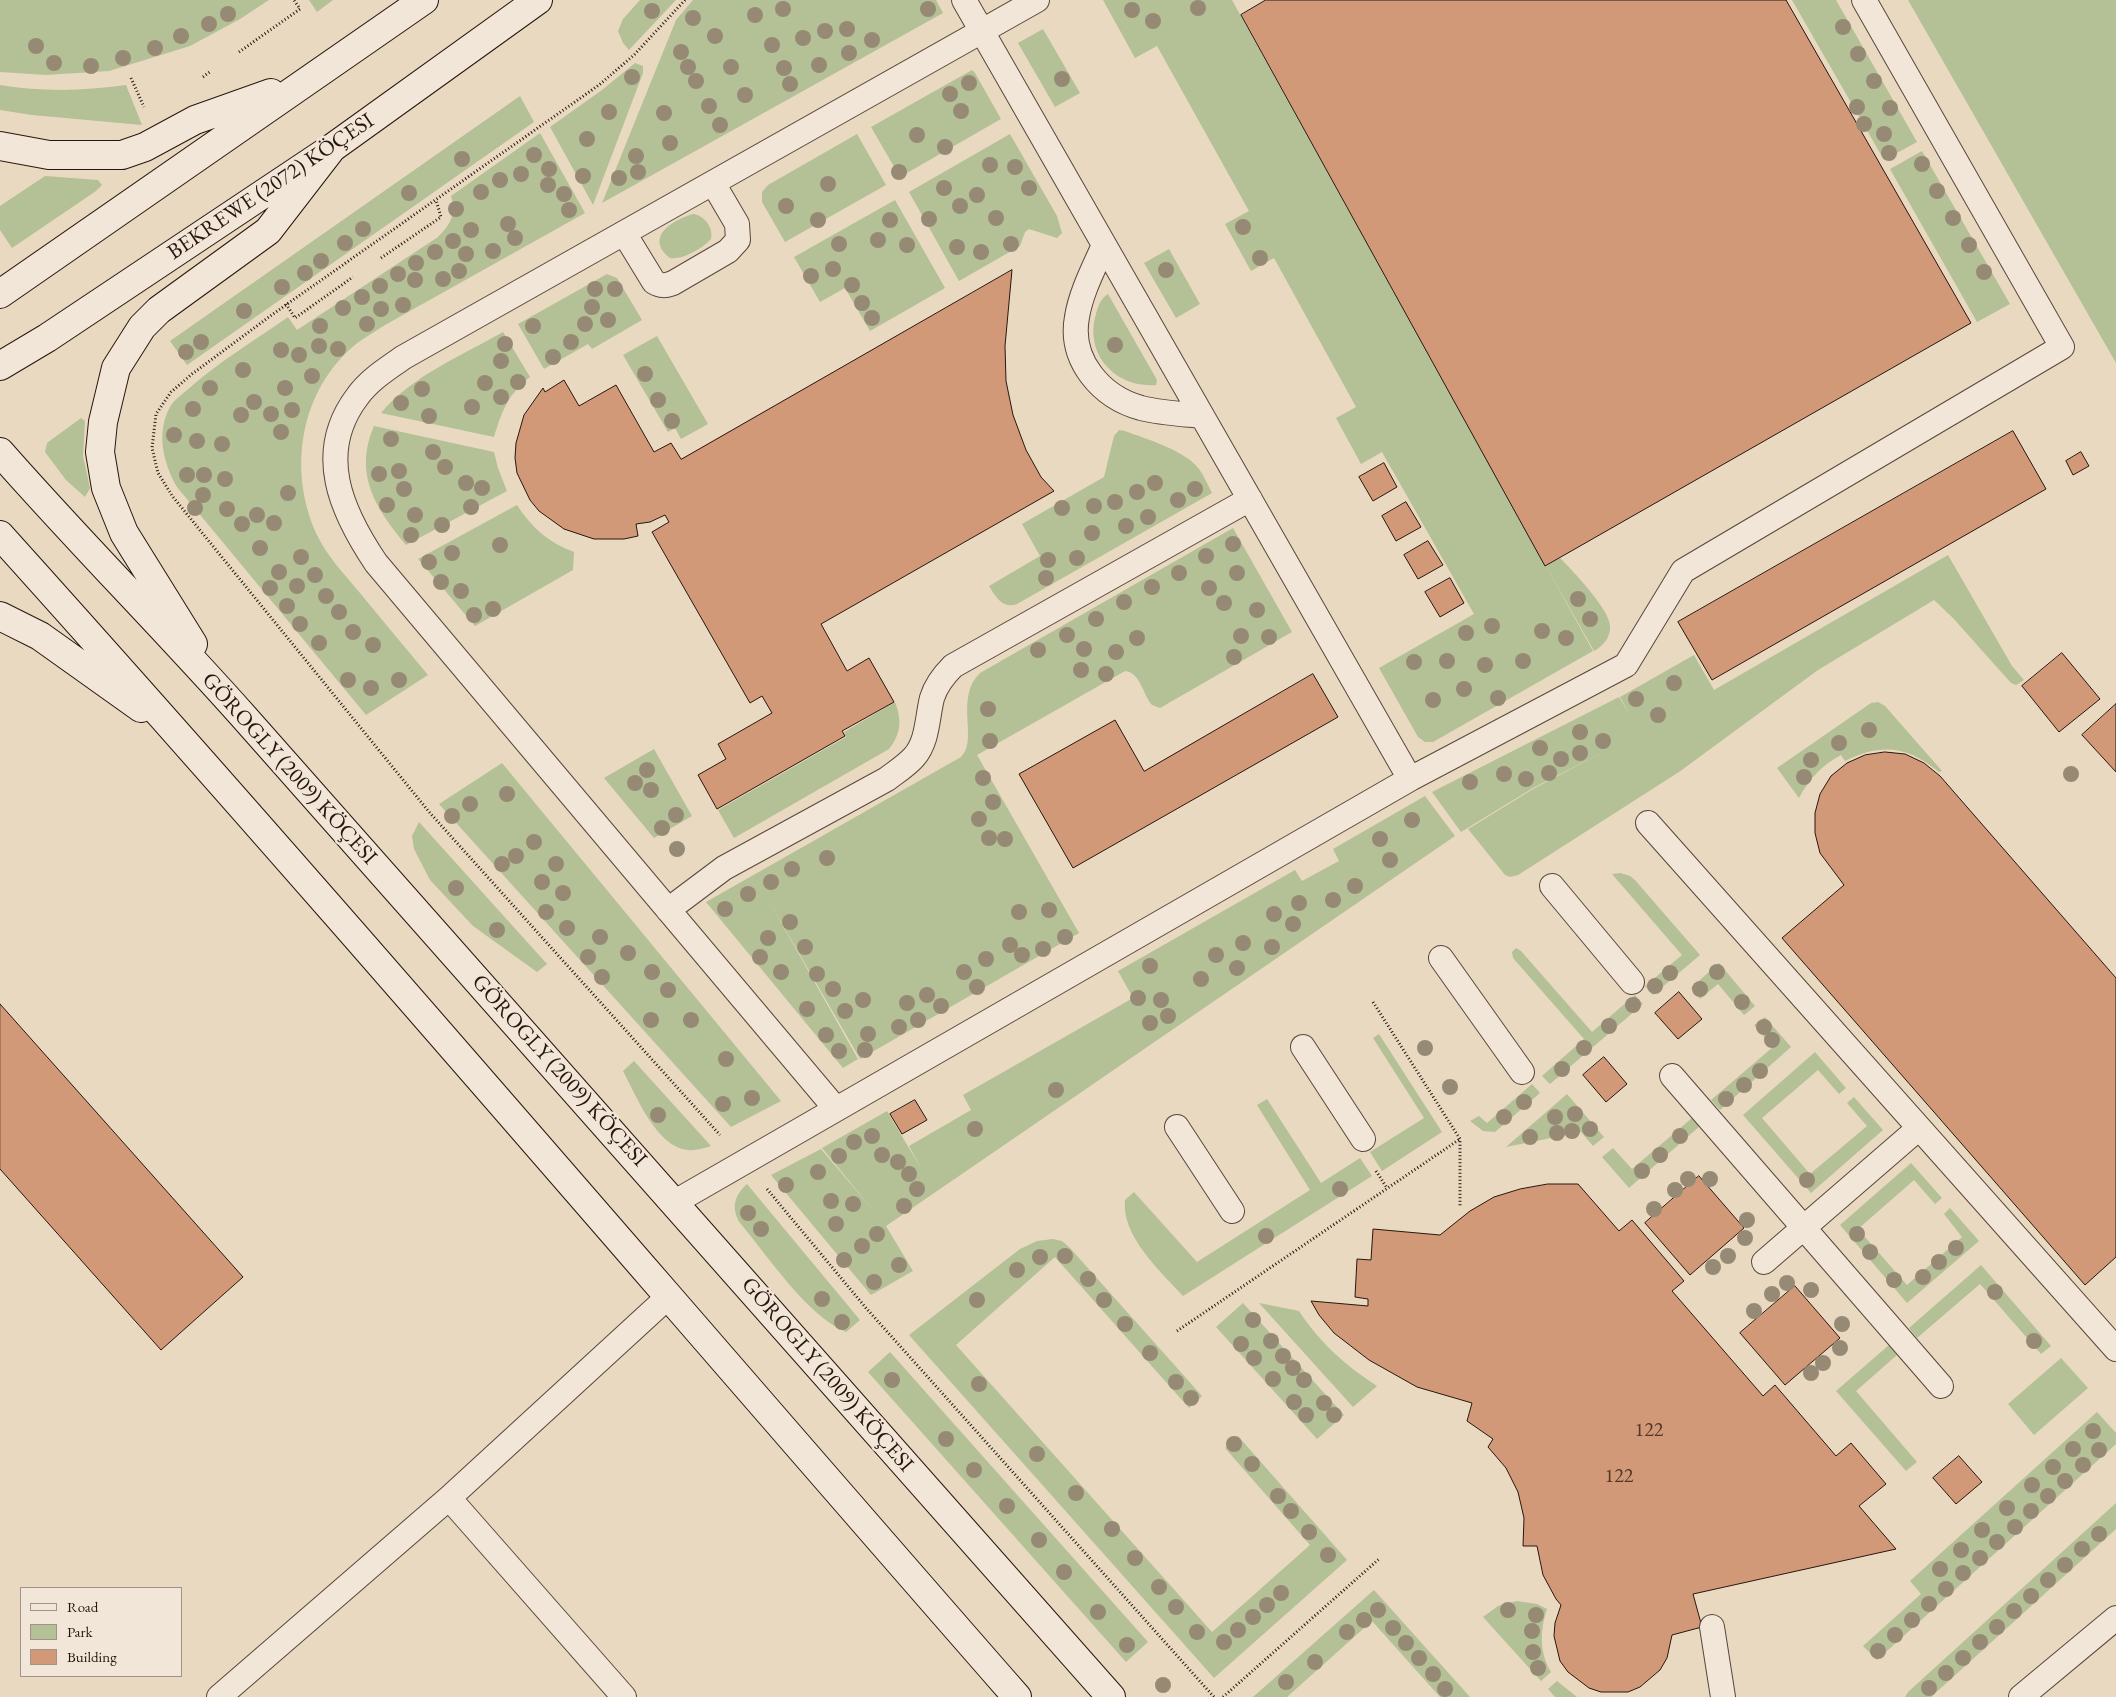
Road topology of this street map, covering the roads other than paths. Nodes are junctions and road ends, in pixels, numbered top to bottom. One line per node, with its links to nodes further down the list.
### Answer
1 (424, 0): 7 (main road)
2 (538, 0): 9 (main road, BEKREWE (2072) KÖÇESI)
3 (964, 0): 6 (lane)
4 (1037, 0): 6 (lane)
5 (1864, 0): 22 (lane)
6 (982, 31): 10 (lane); 12 (lane)
7 (303, 82): 8 (main road); 13 (main road)
8 (0, 146)
9 (332, 148): 14 (main road, BEKREWE (2072) KÖÇESI); 20 (main road)
10 (712, 183): 11 (lane); 11 (lane)
11 (624, 233): 25 (lane)
12 (1104, 245): 15 (lane); 15 (lane)
13 (0, 294)
14 (0, 366)
15 (1202, 416): 17 (lane)
16 (0, 452): 20 (main road, GÖROGLY (2009) KÖÇESI)
17 (1250, 500): 22 (lane); 25 (lane)
18 (0, 534): 21 (main road)
19 (0, 616): 21 (main road)
20 (227, 698): 35 (main road, GÖROGLY (2009) KÖÇESI)
21 (184, 739): 39 (main road)
22 (1410, 779): 31 (lane)
23 (1648, 823): 33 (lane)
24 (1552, 886): 27 (lane)
25 (668, 910): 31 (lane)
26 (1441, 958): 29 (lane)
27 (1632, 982)
28 (1303, 1046): 34 (lane)
29 (1522, 1072)
30 (1672, 1076): 37 (lane)
31 (836, 1109): 35 (lane)
32 (1177, 1127): 36 (lane)
33 (1919, 1128): 37 (lane); 40 (lane)
34 (1363, 1139)
35 (675, 1202): 48 (main road, GÖROGLY (2009) KÖÇESI)
36 (1232, 1211)
37 (1804, 1228): 38 (lane); 41 (lane)
38 (1764, 1262)
39 (668, 1297): 42 (lane); 47 (main road)
40 (2116, 1349)
41 (1942, 1386)
42 (449, 1498): 45 (lane); 46 (lane)
43 (2116, 1618): 50 (lane)
44 (1712, 1627): 49 (lane)
45 (219, 1697)
46 (624, 1697)
47 (1017, 1697)
48 (1111, 1697)
49 (1723, 1697)
50 (2021, 1697)

